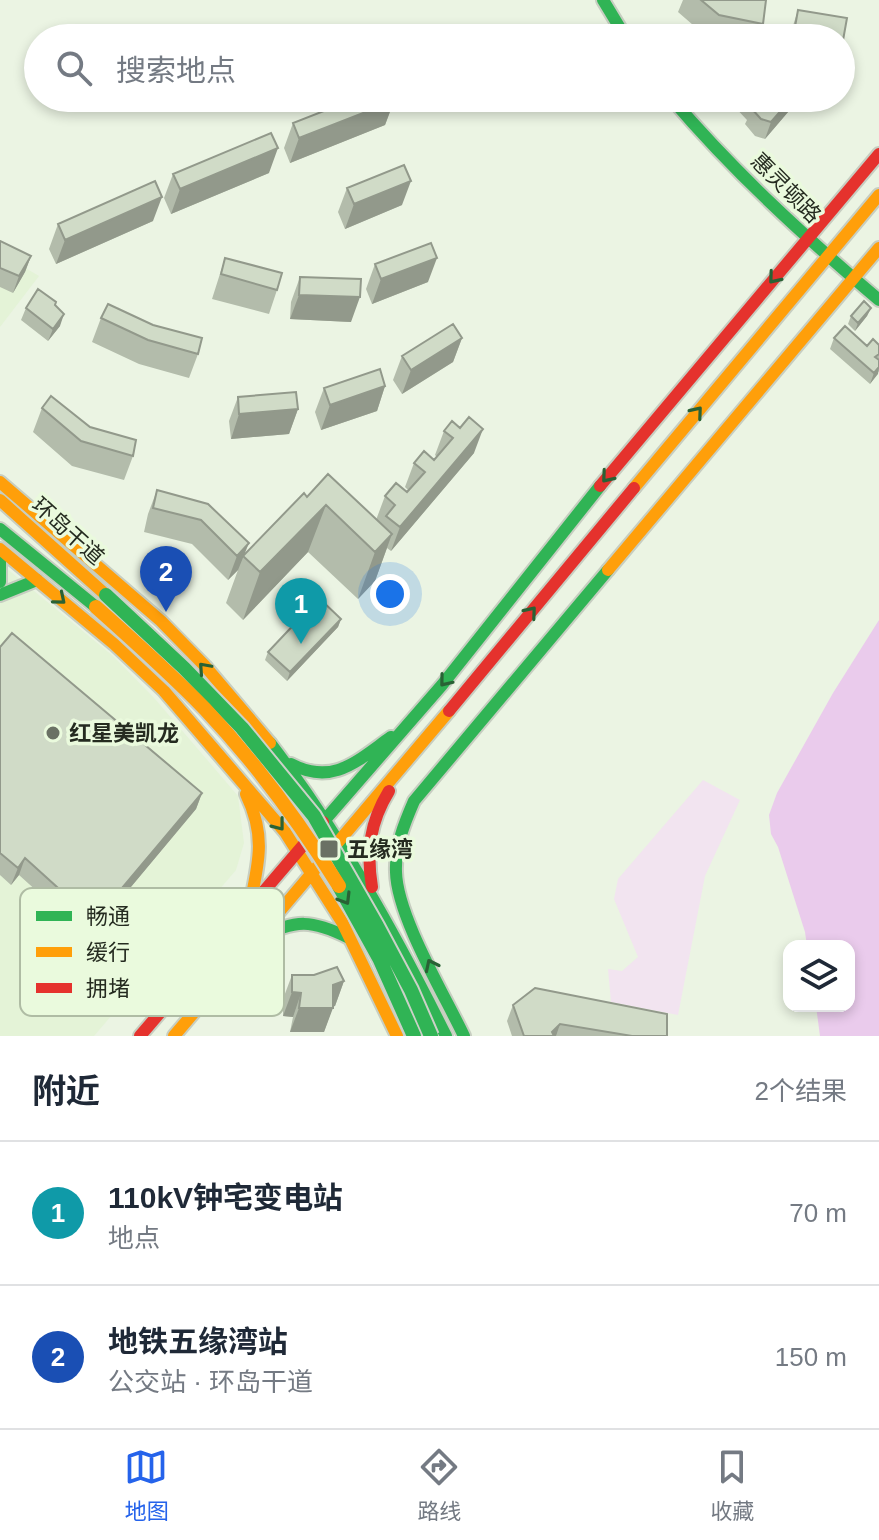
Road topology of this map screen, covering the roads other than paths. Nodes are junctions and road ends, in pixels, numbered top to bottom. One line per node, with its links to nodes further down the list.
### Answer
1 (603, 0): 2 (main road)
2 (618, 24)
3 (683, 112): 6 (main road, 惠灵顿路)
4 (879, 154): 6 (main road)
5 (879, 195): 8 (main road)
6 (806, 240): 8 (main road, 惠灵顿路); 19 (main road, one-way to 19)
7 (879, 248): 9 (main road)
8 (826, 257): 9 (main road, 惠灵顿路); 20 (main road, one-way to 8)
9 (852, 280): 10 (main road, 惠灵顿路); 41 (main road, one-way to 9)
10 (879, 300)
11 (0, 482): 21 (main road, one-way to 11)
12 (0, 500): 39 (main road, 环岛干道, bridge)
13 (0, 529): 38 (main road, 环岛干道, one-way to 38, bridge)
14 (0, 549): 16 (main road)
15 (0, 555): 17 (main road)
16 (37, 580): 18 (main road); 22 (main road, one-way to 22)
17 (0, 582)
18 (0, 595)
19 (410, 723): 21 (main road); 23 (main road)
20 (422, 743): 24 (main road); 29 (main road)
21 (284, 759): 23 (main road)
22 (231, 767): 25 (main road, one-way to 25); 27 (main road)
23 (324, 819): 24 (main road); 25 (main road)
24 (338, 840): 26 (main road); 29 (main road)
25 (297, 852): 26 (main road); 28 (main road)
26 (310, 873): 30 (main road); 32 (main road)
27 (253, 888)
28 (266, 888)
29 (375, 898): 40 (main road)
30 (284, 904)
31 (284, 926): 32 (main road)
32 (350, 939): 37 (main road)
33 (157, 1016): 35 (main road)
34 (191, 1016): 36 (main road)
35 (140, 1036)
36 (174, 1036)
37 (397, 1036)
38 (414, 1036)
39 (431, 1036)
40 (446, 1036)
41 (464, 1036)

